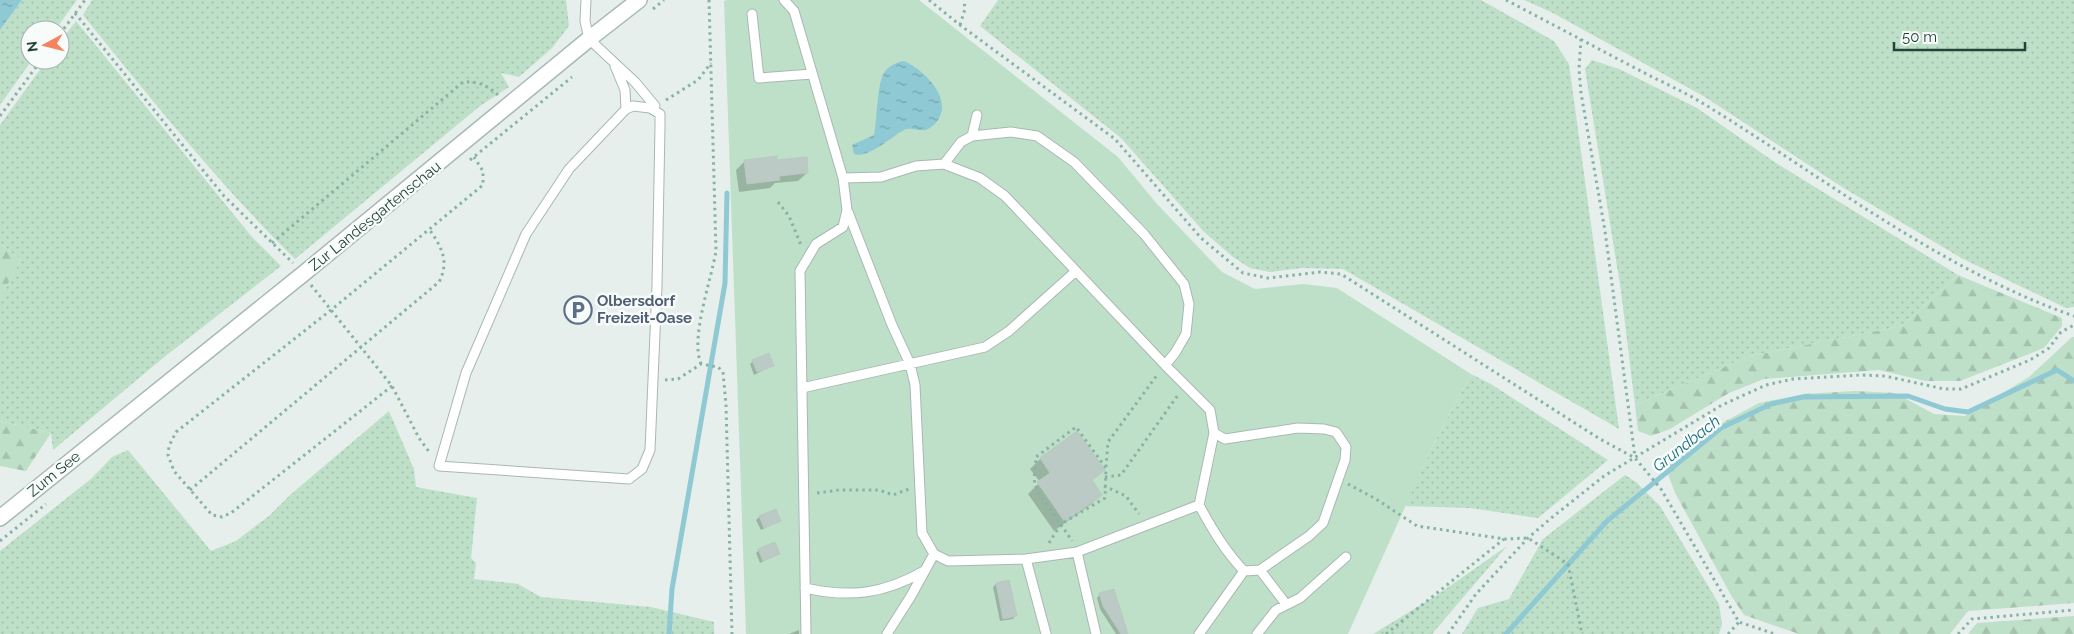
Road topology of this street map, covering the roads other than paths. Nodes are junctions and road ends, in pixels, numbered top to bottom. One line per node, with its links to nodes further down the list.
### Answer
1 (586, 0): 5 (lane)
2 (640, 0): 5 (street, Zur Landesgartenschau)
3 (784, 0): 7 (lane)
4 (752, 14): 7 (lane)
5 (589, 39): 6 (lane); 19 (street, Zur Landesgartenschau)
6 (613, 62): 8 (lane); 9 (lane)
7 (812, 74): 13 (lane)
8 (655, 106)
9 (626, 109): 9 (lane)
10 (977, 115): 11 (lane)
11 (972, 136): 12 (lane); 17 (lane)
12 (944, 164): 13 (lane); 15 (lane)
13 (842, 178): 14 (lane)
14 (847, 210): 16 (lane); 18 (lane)
15 (1076, 271): 16 (lane); 17 (lane)
16 (910, 364): 18 (lane); 24 (lane)
17 (1165, 365): 20 (lane)
18 (802, 388): 30 (lane)
19 (109, 430): 22 (street, Zum See)
20 (1214, 433): 21 (lane); 27 (lane)
21 (1199, 505): 23 (lane); 28 (lane)
22 (0, 518)
23 (1077, 552): 26 (lane); 35 (lane)
24 (934, 554): 26 (lane); 29 (lane)
25 (1346, 557): 31 (lane)
26 (1026, 559): 34 (lane)
27 (1260, 570): 28 (lane); 31 (lane)
28 (1244, 571): 36 (lane)
29 (924, 572): 30 (lane); 33 (lane)
30 (805, 588): 32 (lane)
31 (1286, 604): 37 (lane)
32 (808, 633)
33 (886, 634)
34 (1046, 634)
35 (1096, 634)
36 (1199, 634)
37 (1257, 634)

